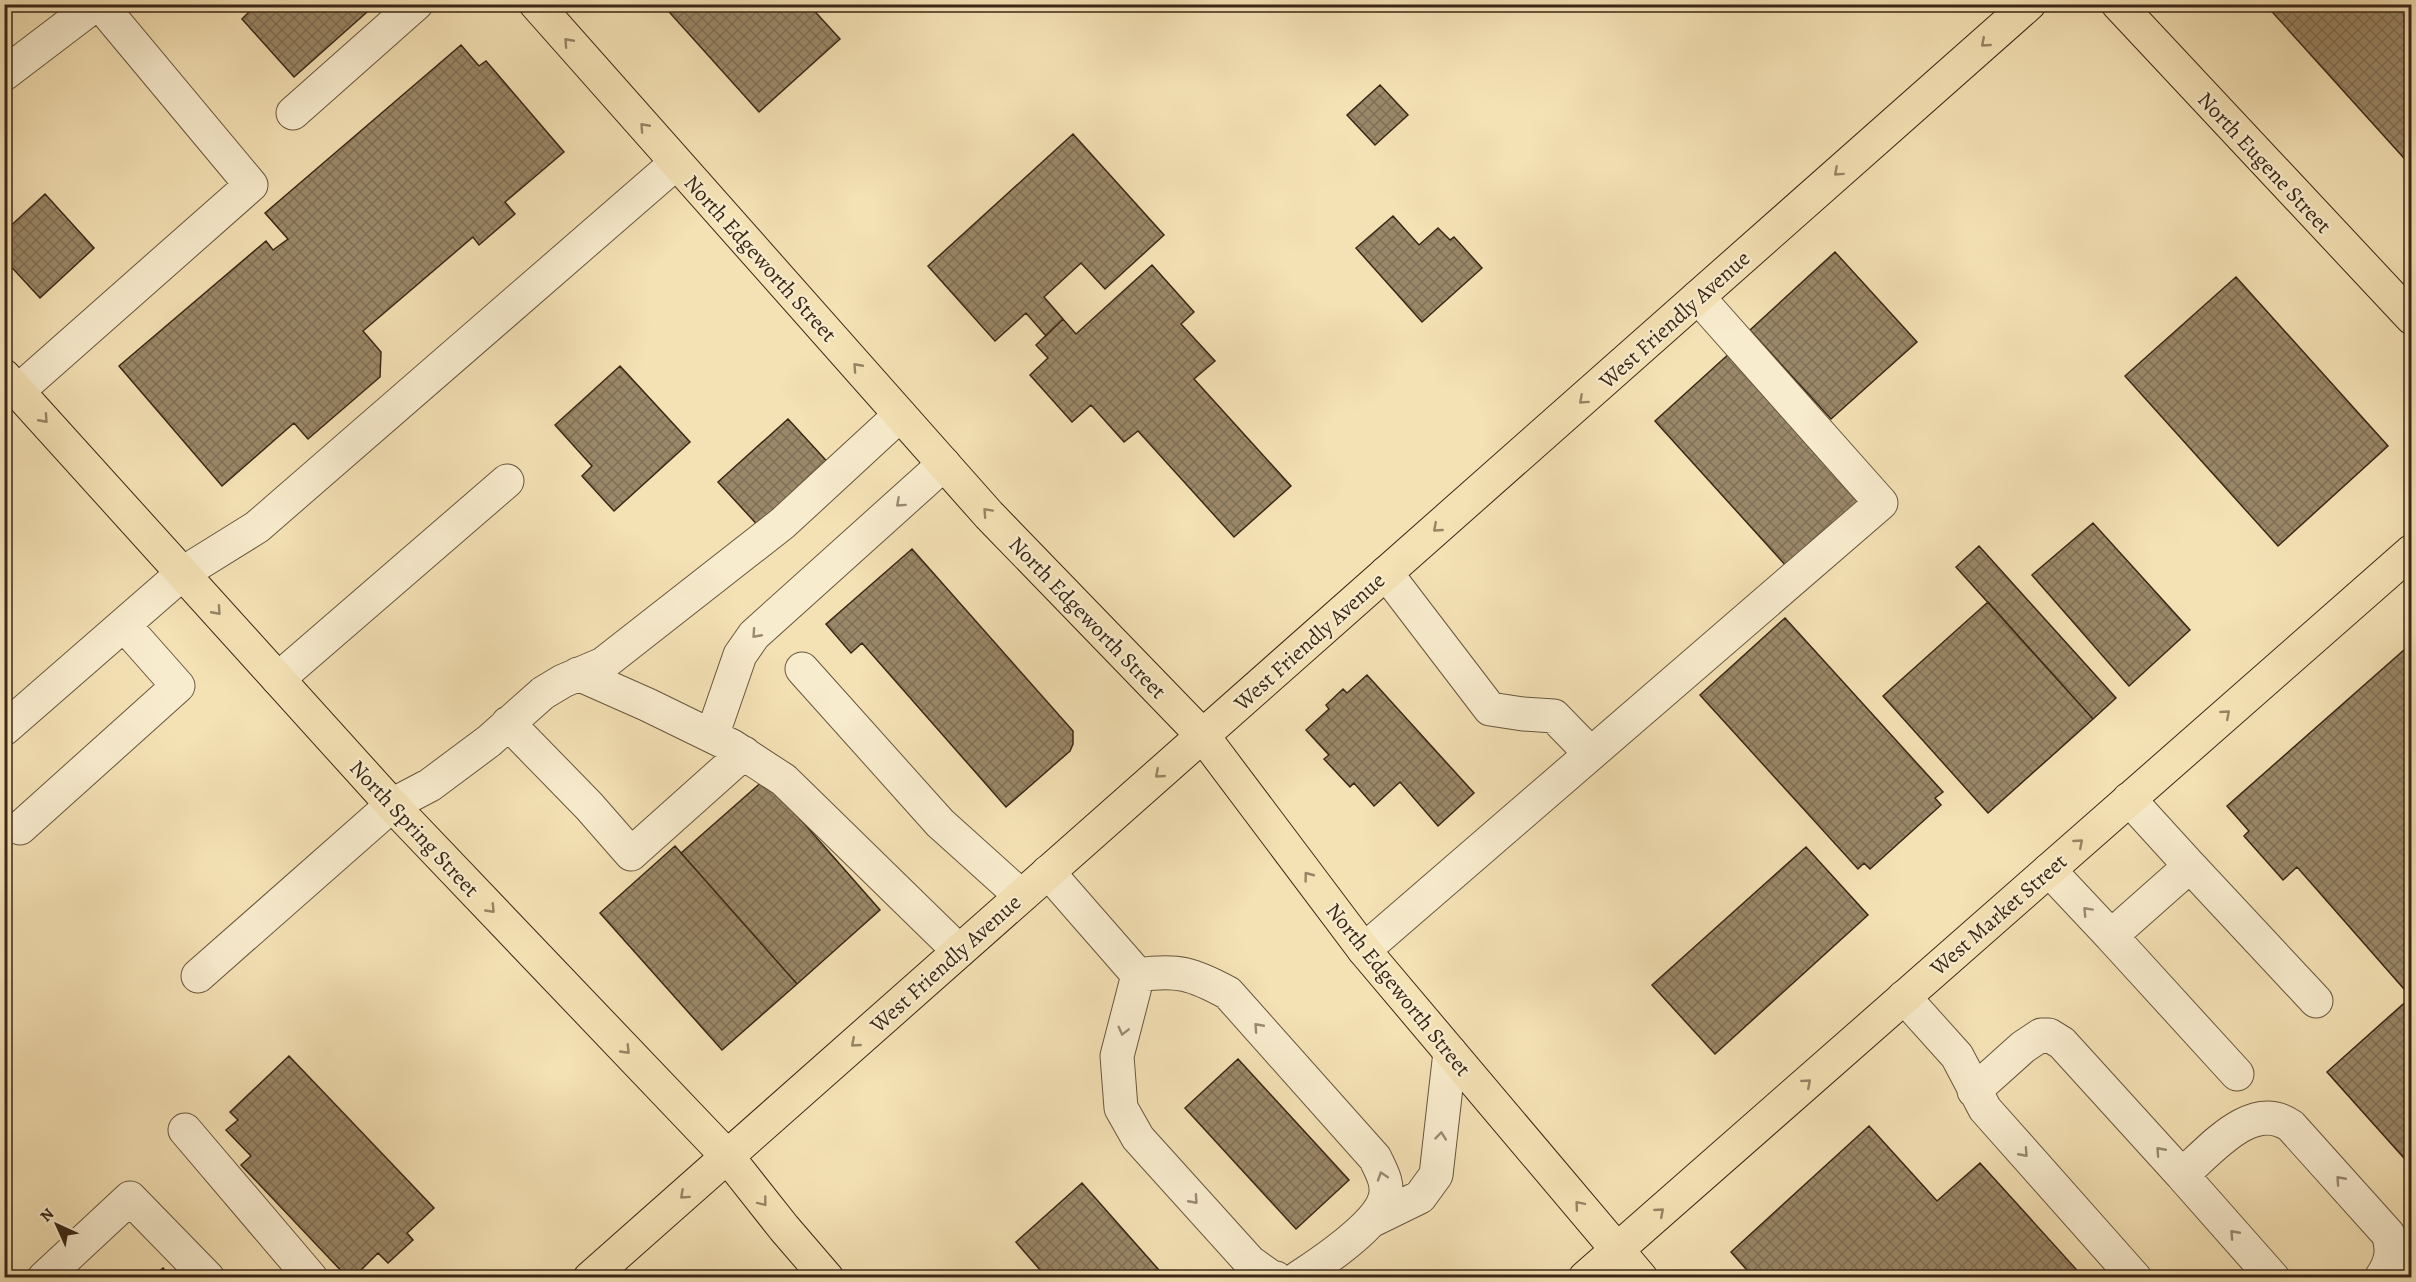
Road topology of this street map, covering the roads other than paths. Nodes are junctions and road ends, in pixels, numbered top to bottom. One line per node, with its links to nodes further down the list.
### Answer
1 (98, 4): 6 (lane); 11 (lane)
2 (416, 4): 7 (lane)
3 (536, 4): 8 (main road, North Edgeworth Street, one-way to 3)
4 (2029, 4): 9 (main road, West Friendly Avenue, one-way to 9)
5 (2118, 4): 10 (main road, North Eugene Street)
6 (4, 74)
7 (293, 113)
8 (676, 163): 12 (main road, North Edgeworth Street, one-way to 8); 16 (lane)
9 (1698, 297): 17 (main road, West Friendly Avenue, one-way to 17); 27 (lane)
10 (2412, 318)
11 (11, 383): 16 (main road, North Spring Street, one-way to 16)
12 (900, 415): 13 (main road, North Edgeworth Street); 20 (lane)
13 (944, 464): 24 (lane, one-way to 24); 25 (main road, North Edgeworth Street, one-way to 13)
14 (507, 481): 21 (lane)
15 (2412, 551): 28 (main road, West Market Street, one-way to 15)
16 (183, 573): 18 (lane); 21 (main road, North Spring Street, one-way to 21)
17 (1386, 573): 25 (main road, West Friendly Avenue); 27 (lane)
18 (124, 625): 23 (lane); 30 (lane)
19 (802, 669): 34 (lane)
20 (578, 674): 22 (lane); 24 (lane)
21 (278, 679): 29 (main road, North Spring Street)
22 (508, 723): 26 (lane); 29 (lane)
23 (4, 729)
24 (712, 736): 26 (lane)
25 (1203, 736): 33 (main road, West Friendly Avenue, one-way to 33); 36 (main road, North Edgeworth Street, one-way to 25)
26 (744, 753): 37 (lane)
27 (1591, 754): 36 (lane)
28 (2129, 799): 31 (lane); 32 (main road, West Market Street, one-way to 28)
29 (392, 805): 39 (lane); 46 (main road, North Spring Street, one-way to 46)
30 (20, 828)
31 (2190, 866): 35 (lane); 41 (lane)
32 (2049, 870): 35 (lane, one-way to 32); 40 (main road, West Market Street)
33 (1048, 872): 34 (main road, West Friendly Avenue); 38 (lane)
34 (1021, 896): 37 (main road, West Friendly Avenue)
35 (2111, 936): 43 (lane)
36 (1364, 950): 42 (main road, North Edgeworth Street)
37 (959, 951): 46 (main road, West Friendly Avenue, one-way to 46)
38 (1138, 975): 48 (lane, one-way to 38); 56 (lane, one-way to 56)
39 (198, 976)
40 (1904, 997): 44 (lane); 49 (main road, West Market Street, one-way to 40)
41 (2316, 1001)
42 (1450, 1052): 48 (lane, one-way to 42); 49 (main road, North Edgeworth Street, one-way to 42)
43 (2237, 1074)
44 (1980, 1100): 47 (lane, one-way to 44); 60 (lane, one-way to 60)
45 (185, 1130): 53 (lane)
46 (727, 1156): 54 (main road, West Friendly Avenue, one-way to 54); 55 (main road, North Spring Street, one-way to 55)
47 (2182, 1175): 61 (lane, one-way to 47); 62 (lane, one-way to 47)
48 (1371, 1221): 50 (lane)
49 (1616, 1250): 58 (main road, West Market Street); 59 (main road, North Edgeworth Street)
50 (1336, 1268): 57 (lane)
51 (44, 1278): 52 (lane)
52 (208, 1278)
53 (311, 1278)
54 (590, 1278)
55 (827, 1278)
56 (1276, 1278)
57 (1298, 1278)
58 (1585, 1278)
59 (1641, 1278)
60 (2135, 1278)
61 (2273, 1278)
62 (2381, 1278)

